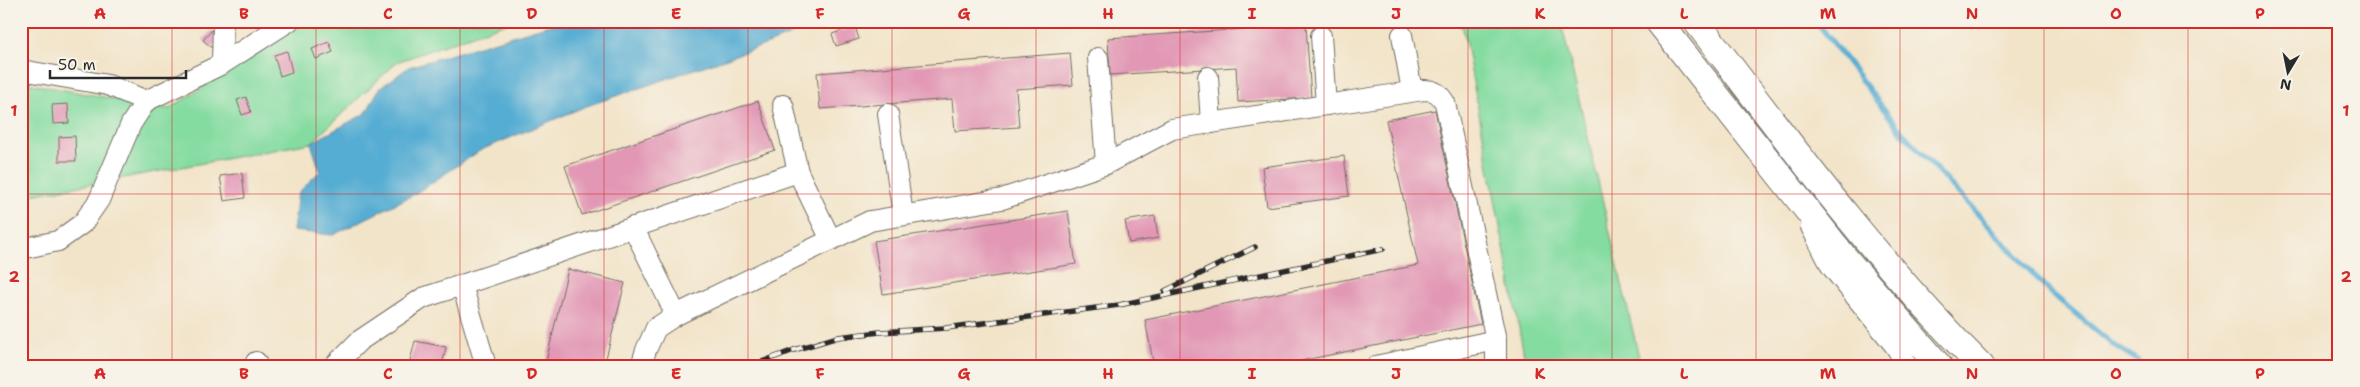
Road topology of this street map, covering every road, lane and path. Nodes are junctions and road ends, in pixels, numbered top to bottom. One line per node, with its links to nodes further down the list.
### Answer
1 (223, 21): 8 (lane)
2 (289, 21): 8 (lane)
3 (1658, 21): 19 (main road)
4 (1696, 21): 34 (main road)
5 (1402, 35): 11 (lane)
6 (1321, 36): 14 (lane)
7 (1098, 58): 17 (lane)
8 (222, 64): 12 (lane)
9 (21, 70): 12 (lane)
10 (1208, 77): 16 (lane)
11 (1412, 91): 14 (lane); 26 (lane)
12 (146, 101): 23 (lane)
13 (783, 105): 18 (lane)
14 (1326, 105): 16 (lane)
15 (888, 114): 20 (lane)
16 (1211, 123): 17 (lane)
17 (1106, 164): 20 (lane)
18 (798, 172): 21 (lane); 22 (lane)
19 (1792, 192): 32 (lane); 33 (main road)
20 (903, 215): 22 (lane)
21 (633, 227): 24 (lane); 25 (lane)
22 (831, 240): 25 (lane)
23 (21, 249)
24 (462, 285): 27 (lane); 28 (lane)
25 (676, 315): 29 (lane)
26 (1496, 340): 30 (lane); 31 (lane)
27 (334, 366)
28 (486, 366)
29 (641, 366)
30 (1376, 366)
31 (1496, 366)
32 (1907, 366)
33 (1939, 366)
34 (1981, 366)

